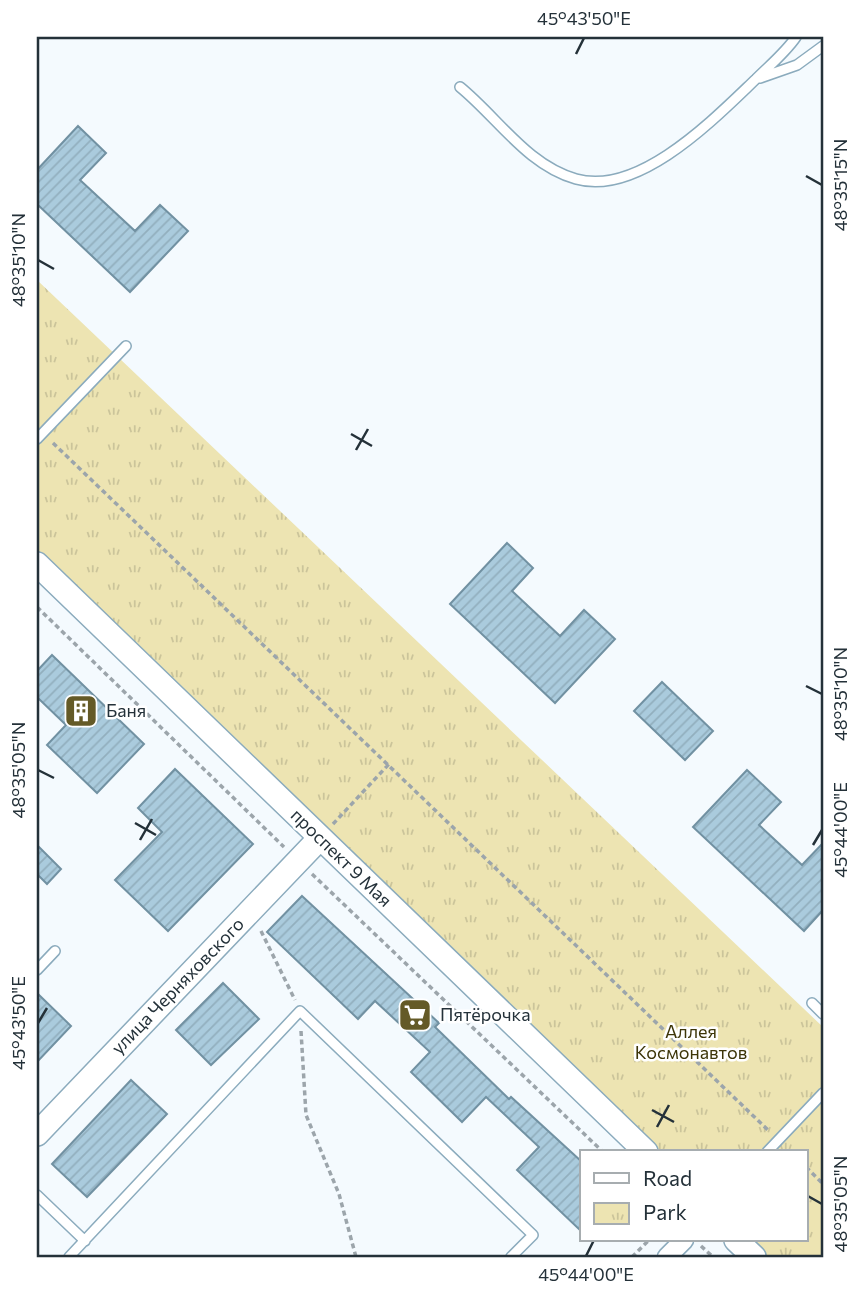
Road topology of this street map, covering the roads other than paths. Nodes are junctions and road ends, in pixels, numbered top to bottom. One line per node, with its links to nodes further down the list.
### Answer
1 (796, 37): 3 (lane)
2 (823, 47): 3 (lane)
3 (755, 79): 4 (lane)
4 (460, 88)
5 (126, 346): 6 (lane)
6 (40, 436)
7 (37, 564): 8 (street, проспект 9 Мая)
8 (320, 838): 14 (street, улица Черняховского); 15 (street, проспект 9 Мая)
9 (55, 951): 10 (lane)
10 (37, 971)
11 (812, 1003): 12 (lane)
12 (823, 1014)
13 (823, 1093): 16 (lane)
14 (37, 1134)
15 (644, 1150)
16 (769, 1150)
17 (37, 1195): 18 (lane)
18 (85, 1241): 21 (lane); 22 (lane)
19 (682, 1242): 23 (street)
20 (738, 1242): 24 (street)
21 (69, 1257)
22 (511, 1257)
23 (667, 1257)
24 (754, 1257)

